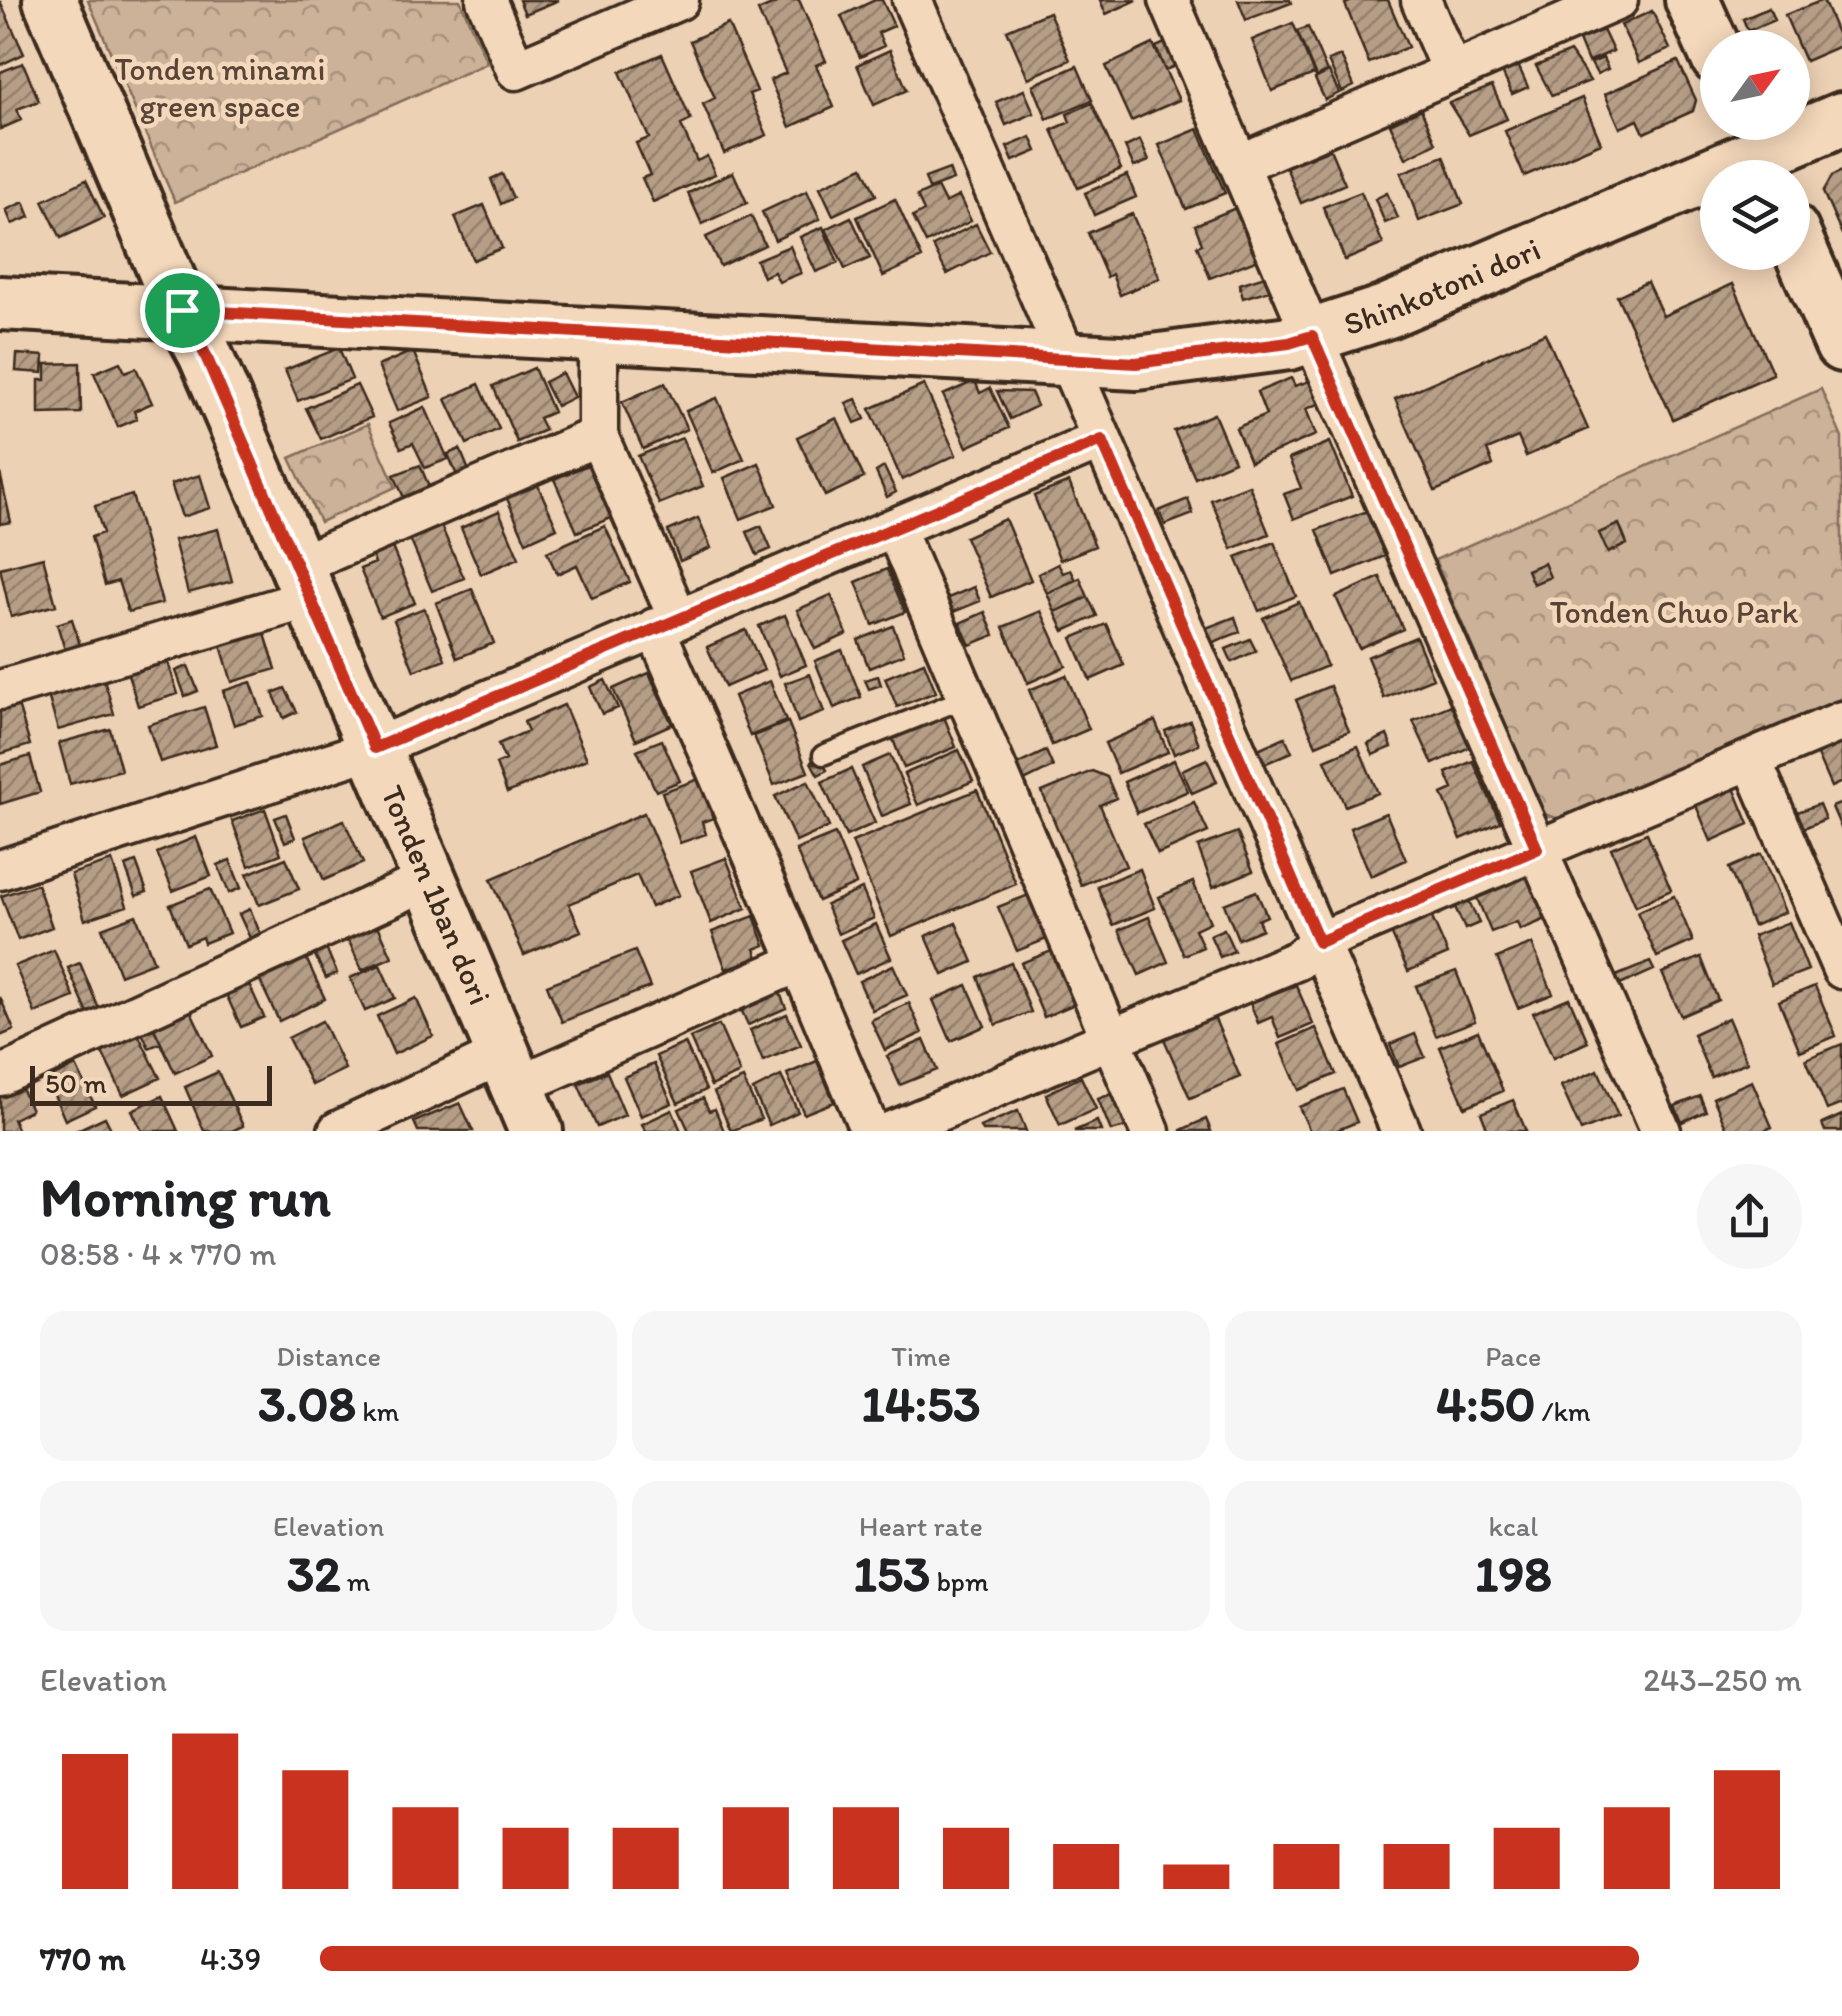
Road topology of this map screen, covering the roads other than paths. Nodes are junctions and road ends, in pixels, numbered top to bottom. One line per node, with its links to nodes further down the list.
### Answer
1 (50, 0): 16 (street, Tonden 1ban dori)
2 (486, 0): 3 (street)
3 (680, 0)
4 (912, 0): 20 (street)
5 (1170, 0): 13 (street)
6 (1421, 0): 10 (street)
7 (1618, 0): 10 (street)
8 (1692, 0): 9 (street)
9 (1705, 30)
10 (1451, 70): 13 (street)
11 (1842, 119): 12 (street, Shinkotoni dori)
12 (1759, 151): 18 (street, Shinkotoni dori)
13 (1240, 164): 18 (street)
14 (1809, 270): 19 (street)
15 (0, 303): 16 (street, Shinkotoni dori)
16 (182, 310): 17 (street, Shinkotoni dori); 24 (street, Tonden 1ban dori)
17 (598, 333): 20 (street, Shinkotoni dori); 21 (street)
18 (1312, 336): 20 (street, Shinkotoni dori); 32 (street)
19 (1842, 345)
20 (1069, 358): 22 (street)
21 (598, 436): 24 (street); 25 (street)
22 (1102, 440): 23 (street); 35 (street)
23 (895, 528): 25 (street); 27 (street)
24 (304, 582): 26 (street); 29 (street, Tonden 1ban dori)
25 (666, 623): 29 (street); 36 (street)
26 (0, 690)
27 (968, 697): 30 (lane); 38 (street)
28 (1842, 721): 31 (street)
29 (375, 748): 33 (street); 34 (street, Tonden 1ban dori)
30 (823, 755)
31 (1752, 761): 32 (street); 37 (street)
32 (1537, 849): 35 (street); 46 (street)
33 (0, 870)
34 (428, 880): 39 (street); 40 (street, Tonden 1ban dori)
35 (1319, 942): 38 (street); 45 (street)
36 (799, 962): 40 (street); 42 (street)
37 (1842, 968)
38 (1112, 1039): 43 (street); 44 (street)
39 (0, 1076)
40 (518, 1090): 41 (street)
41 (338, 1131)
42 (870, 1131)
43 (892, 1131)
44 (1150, 1131)
45 (1401, 1131)
46 (1661, 1131)

